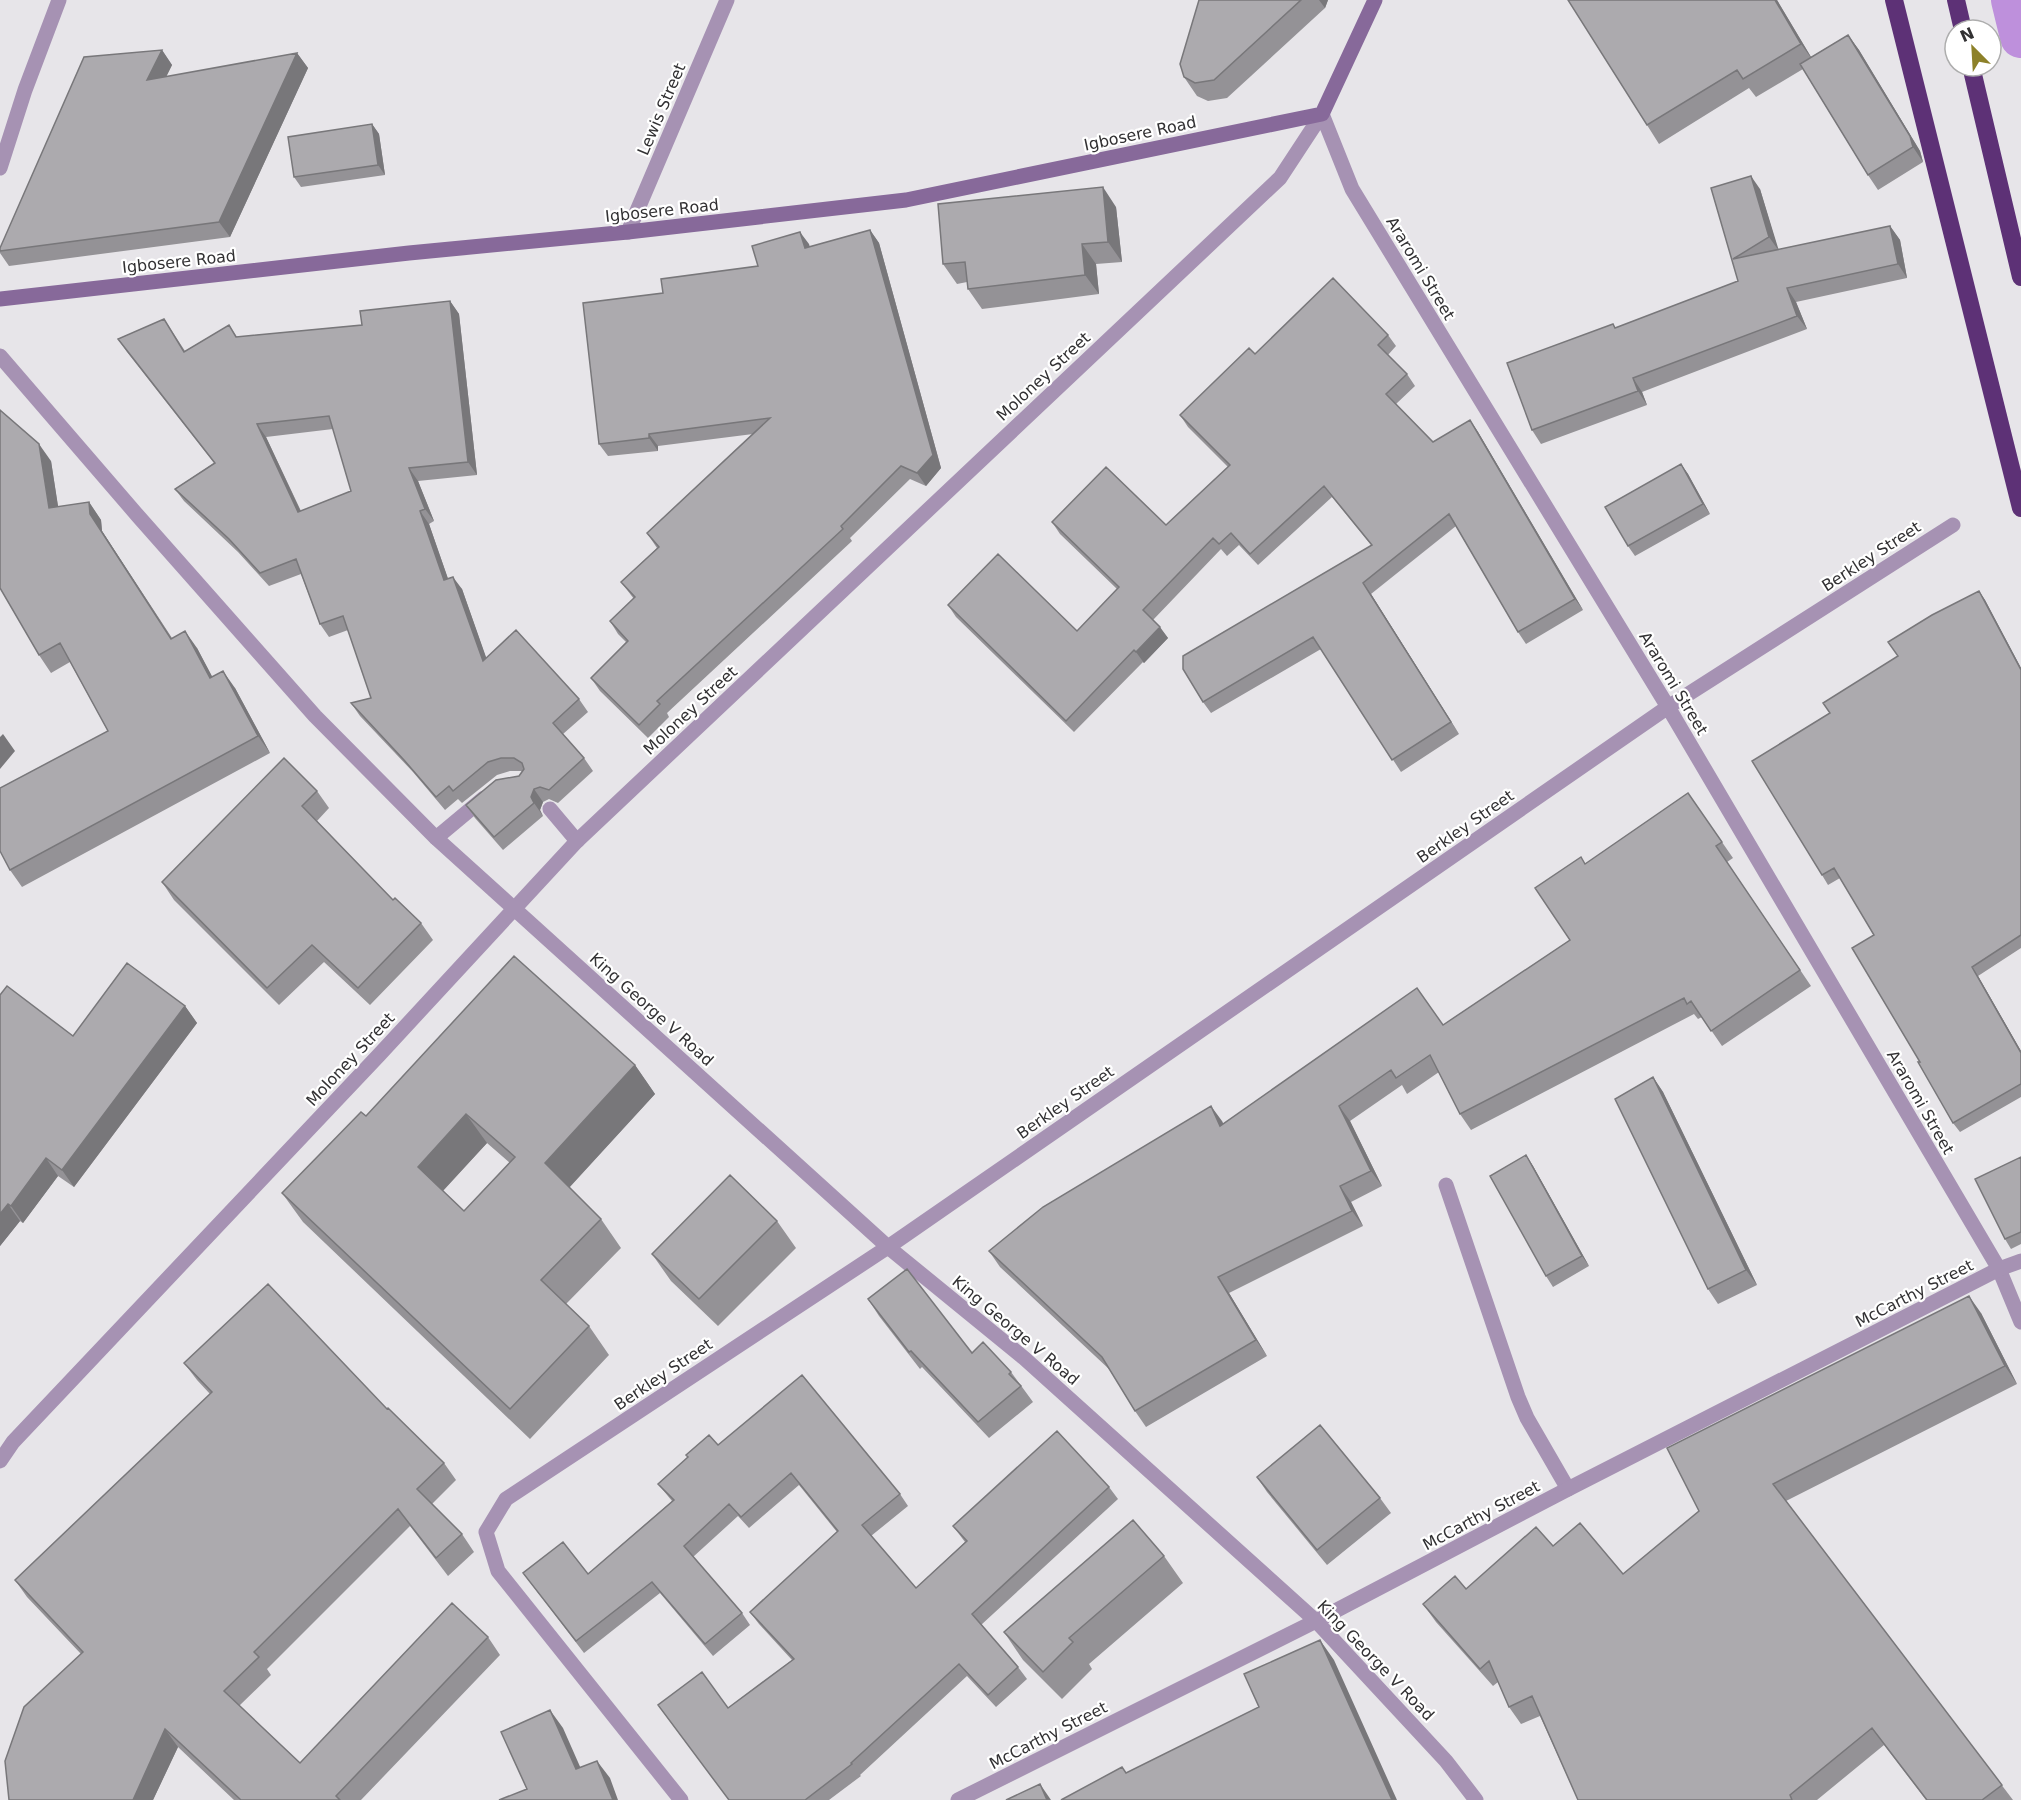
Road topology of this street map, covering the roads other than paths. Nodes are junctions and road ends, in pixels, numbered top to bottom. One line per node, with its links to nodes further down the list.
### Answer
1 (58, 0): 9 (street)
2 (727, 0): 10 (street, Lewis Street)
3 (1375, 0): 8 (main road, Moloney Street)
4 (1893, 0): 14 (highway)
5 (1956, 0): 6 (highway)
6 (1960, 18)
7 (1974, 78): 11 (highway)
8 (1322, 114): 10 (main road, Igbosere Road); 16 (street, Araromi Street); 20 (street, Moloney Street)
9 (0, 168)
10 (628, 232): 12 (main road, Igbosere Road)
11 (2021, 276)
12 (0, 299)
13 (0, 356): 19 (street, King George V Road)
14 (2021, 508)
15 (1953, 525): 16 (street, Berkley Street)
16 (1668, 707): 23 (street, Berkley Street); 25 (street, Araromi Street)
17 (492, 790): 19 (street)
18 (550, 809): 20 (street)
19 (436, 838): 21 (street, King George V Road)
20 (577, 841): 21 (street, Moloney Street)
21 (513, 908): 23 (street, King George V Road); 27 (street, Moloney Street)
22 (1446, 1185): 29 (street)
23 (888, 1247): 30 (street, King George V Road); 31 (street, Berkley Street)
24 (2021, 1261): 25 (street, McCarthy Street)
25 (1999, 1269): 26 (street, Araromi Street); 29 (street, McCarthy Street)
26 (2021, 1322)
27 (7, 1447): 28 (street, Moloney Street)
28 (0, 1461)
29 (1568, 1489): 30 (street, McCarthy Street)
30 (1316, 1621): 32 (street, McCarthy Street); 33 (street, King George V Road)
31 (681, 1800)
32 (958, 1800)
33 (1476, 1800)

